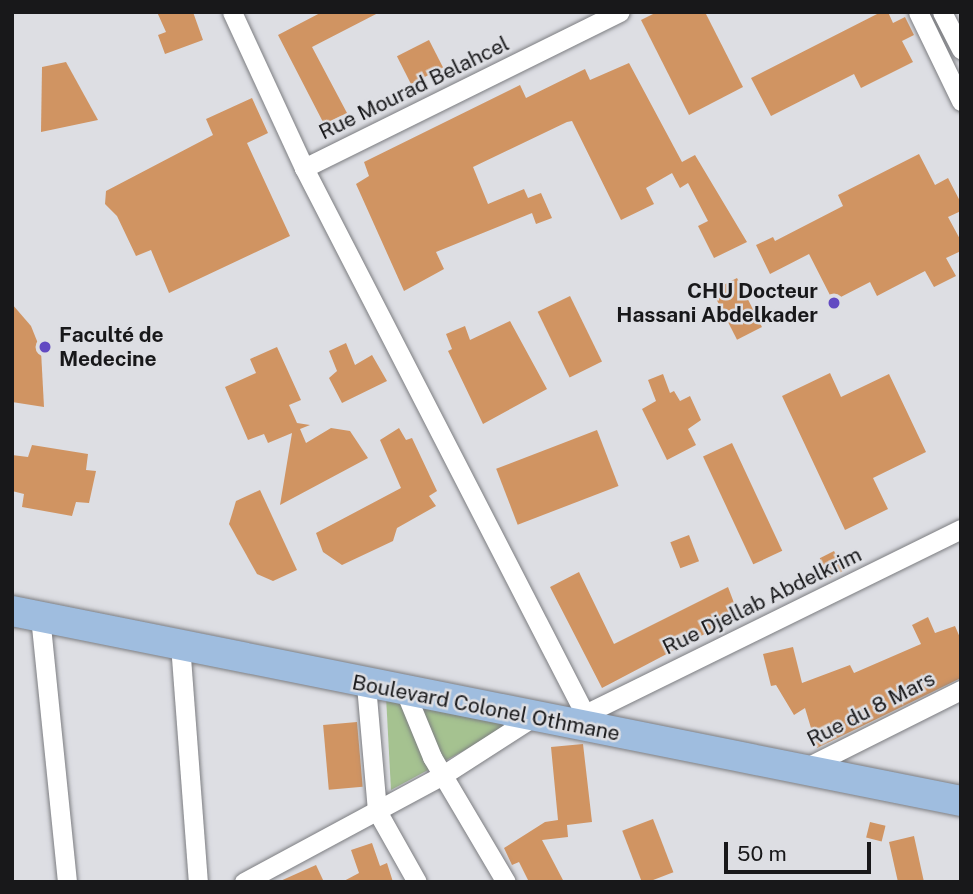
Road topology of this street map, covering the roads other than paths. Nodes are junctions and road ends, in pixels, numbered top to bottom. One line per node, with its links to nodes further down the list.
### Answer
1 (232, 12): 7 (street)
2 (619, 12): 7 (street, Rue Mourad Belahcel)
3 (918, 12): 6 (street)
4 (943, 12): 5 (street)
5 (961, 49)
6 (961, 101)
7 (304, 168): 15 (street)
8 (961, 529): 15 (street, Rue Djellab Abdelkrim)
9 (26, 613): 10 (main road, Boulevard Colonel Othmane); 21 (street)
10 (180, 644): 11 (main road, Boulevard Colonel Othmane); 22 (street)
11 (366, 685): 12 (main road, Boulevard Colonel Othmane); 19 (street)
12 (404, 689): 14 (main road, Boulevard Colonel Othmane); 17 (street)
13 (961, 690): 16 (street, Rue du 8 Mars)
14 (535, 716): 15 (main road, Boulevard Colonel Othmane); 17 (street)
15 (587, 722): 16 (main road, Boulevard Colonel Othmane)
16 (803, 769): 18 (main road, Boulevard Colonel Othmane)
17 (443, 775): 19 (street); 25 (street)
18 (961, 801)
19 (377, 811): 20 (street); 24 (street)
20 (265, 877): 23 (street)
21 (67, 882)
22 (198, 882)
23 (244, 882)
24 (417, 882)
25 (506, 882)

